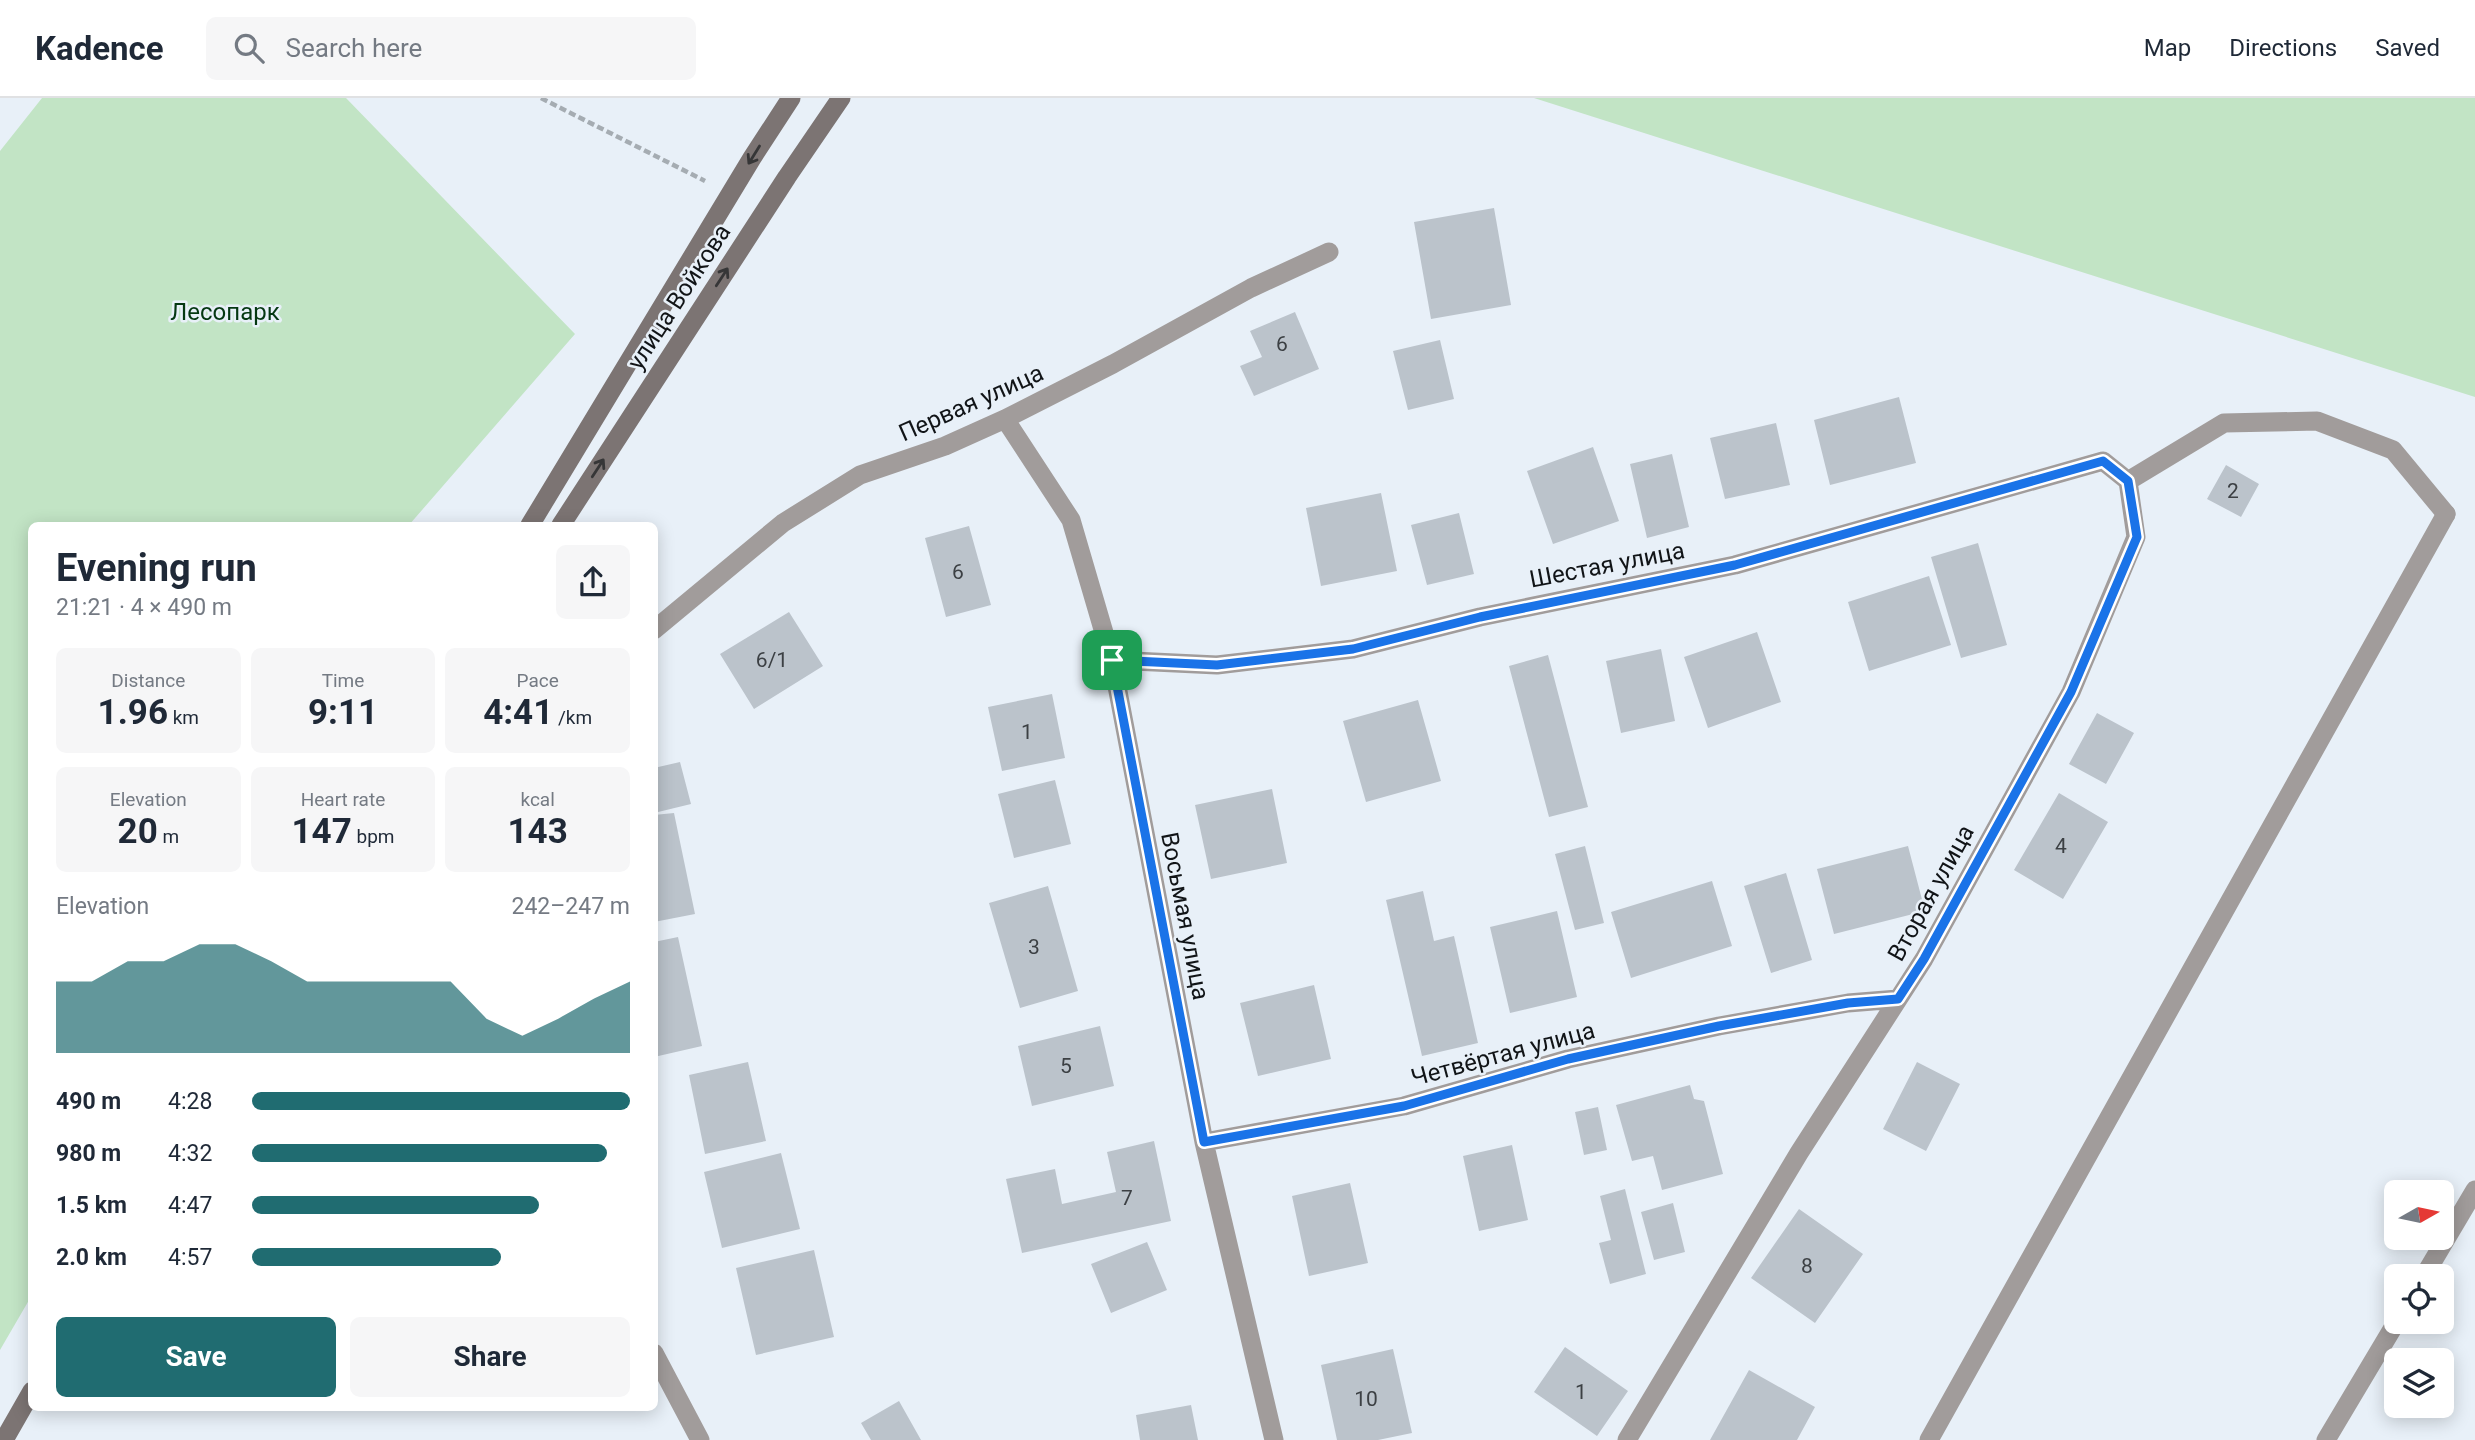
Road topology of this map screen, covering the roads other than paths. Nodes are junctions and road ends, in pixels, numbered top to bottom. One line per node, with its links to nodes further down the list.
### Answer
1 (791, 98): 6 (main road, улица Войкова, one-way to 6)
2 (841, 98): 7 (main road, улица Войкова, one-way to 2)
3 (1329, 252): 4 (street, Первая улица)
4 (1005, 419): 8 (street, Первая улица); 9 (street, Восьмая улица)
5 (2128, 481): 9 (street, Шестая улица); 10 (street, Вторая улица); 21 (street)
6 (532, 522)
7 (563, 522)
8 (658, 627)
9 (1112, 660): 11 (street, Восьмая улица)
10 (1898, 999): 11 (street, Четвёртая улица); 20 (street, Вторая улица)
11 (1204, 1142): 19 (street, Восьмая улица)
12 (2475, 1190): 13 (street)
13 (2431, 1264)
14 (2389, 1334): 22 (street)
15 (658, 1361): 18 (street)
16 (28, 1398): 17 (main road)
17 (4, 1440)
18 (700, 1440)
19 (1274, 1440)
20 (1626, 1440)
21 (1929, 1440)
22 (2326, 1440)

